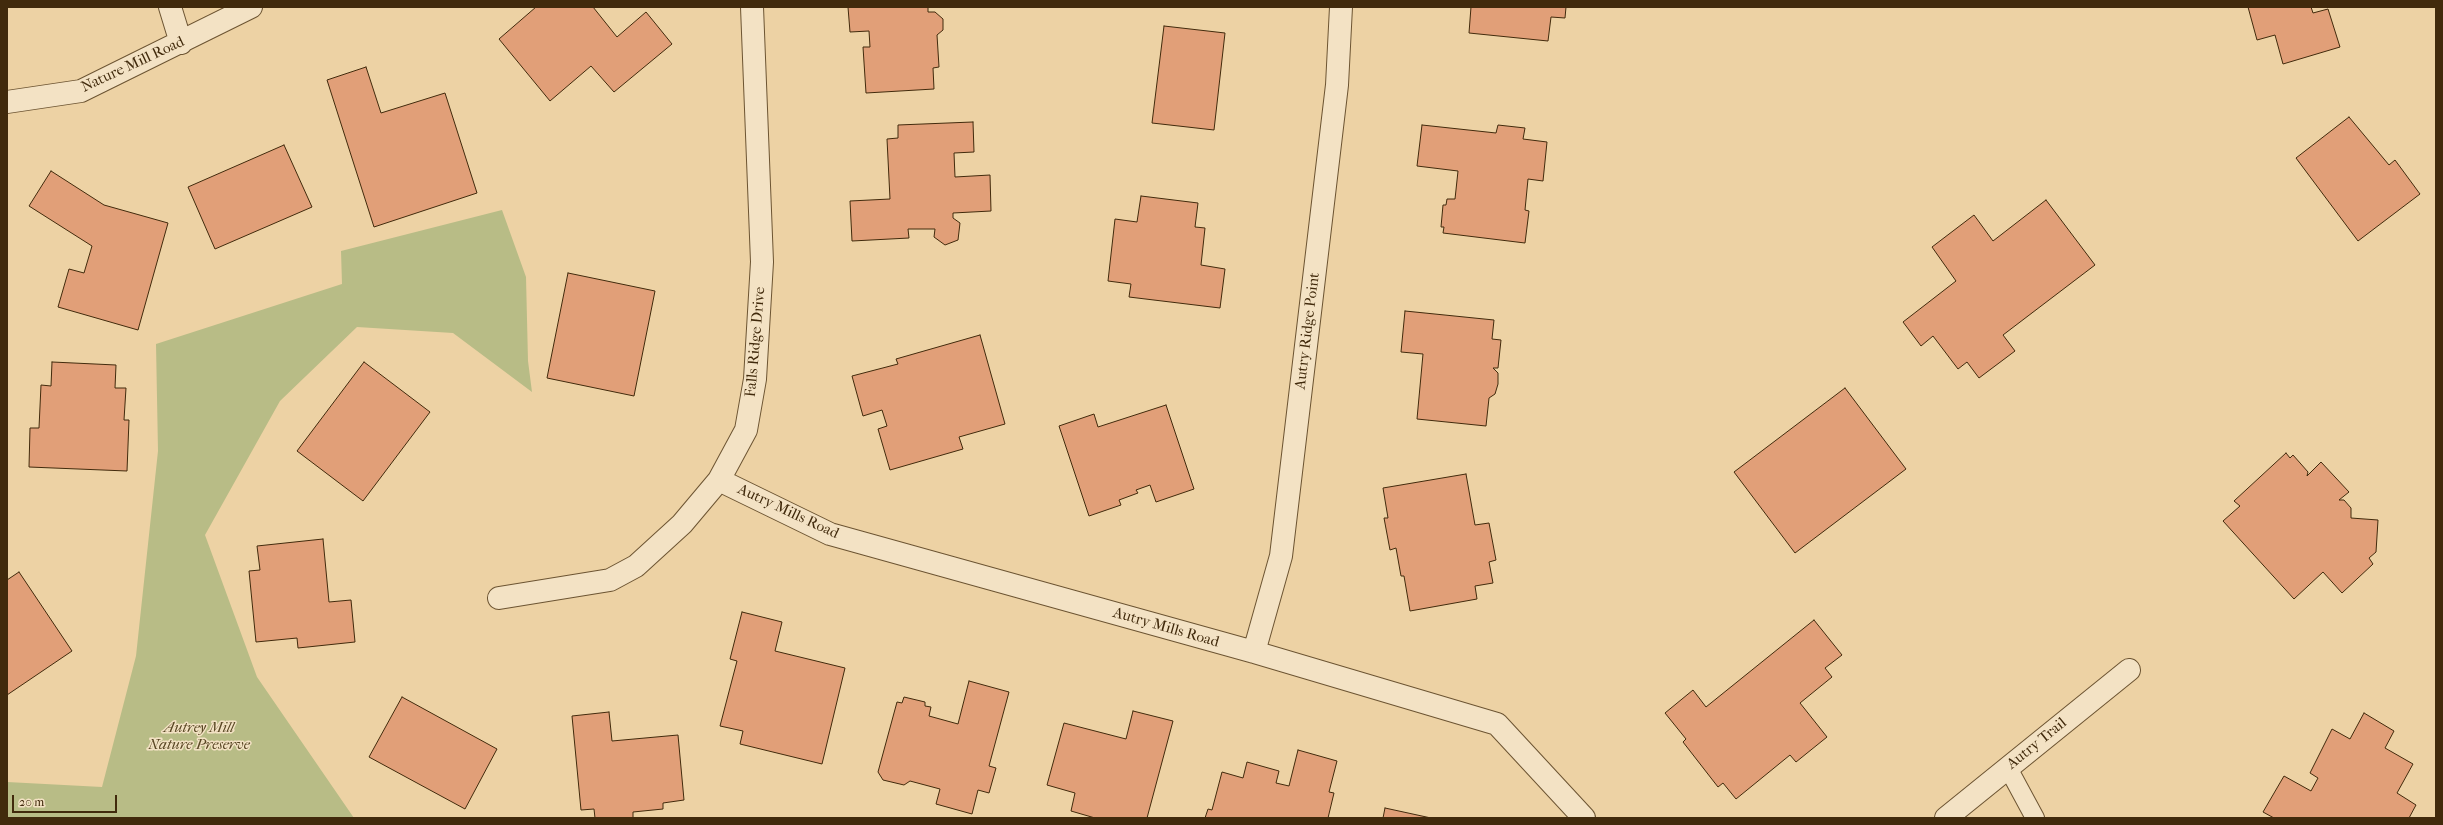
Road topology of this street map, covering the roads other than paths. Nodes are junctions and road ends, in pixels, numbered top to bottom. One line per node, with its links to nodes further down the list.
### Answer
1 (170, 7): 5 (street)
2 (251, 7): 5 (street, Nature Mill Road)
3 (752, 7): 7 (street, Falls Ridge Drive)
4 (1341, 7): 9 (street, Autry Ridge Point)
5 (181, 43): 6 (street, Nature Mill Road)
6 (7, 102)
7 (719, 480): 8 (street, Falls Ridge Drive); 9 (street, Autry Mills Road)
8 (499, 598)
9 (1254, 652): 12 (street, Autry Mills Road)
10 (2128, 670): 11 (street, Autry Trail)
11 (2008, 768): 13 (street, Autry Trail); 14 (lane)
12 (1584, 818)
13 (1946, 818)
14 (2035, 818)

